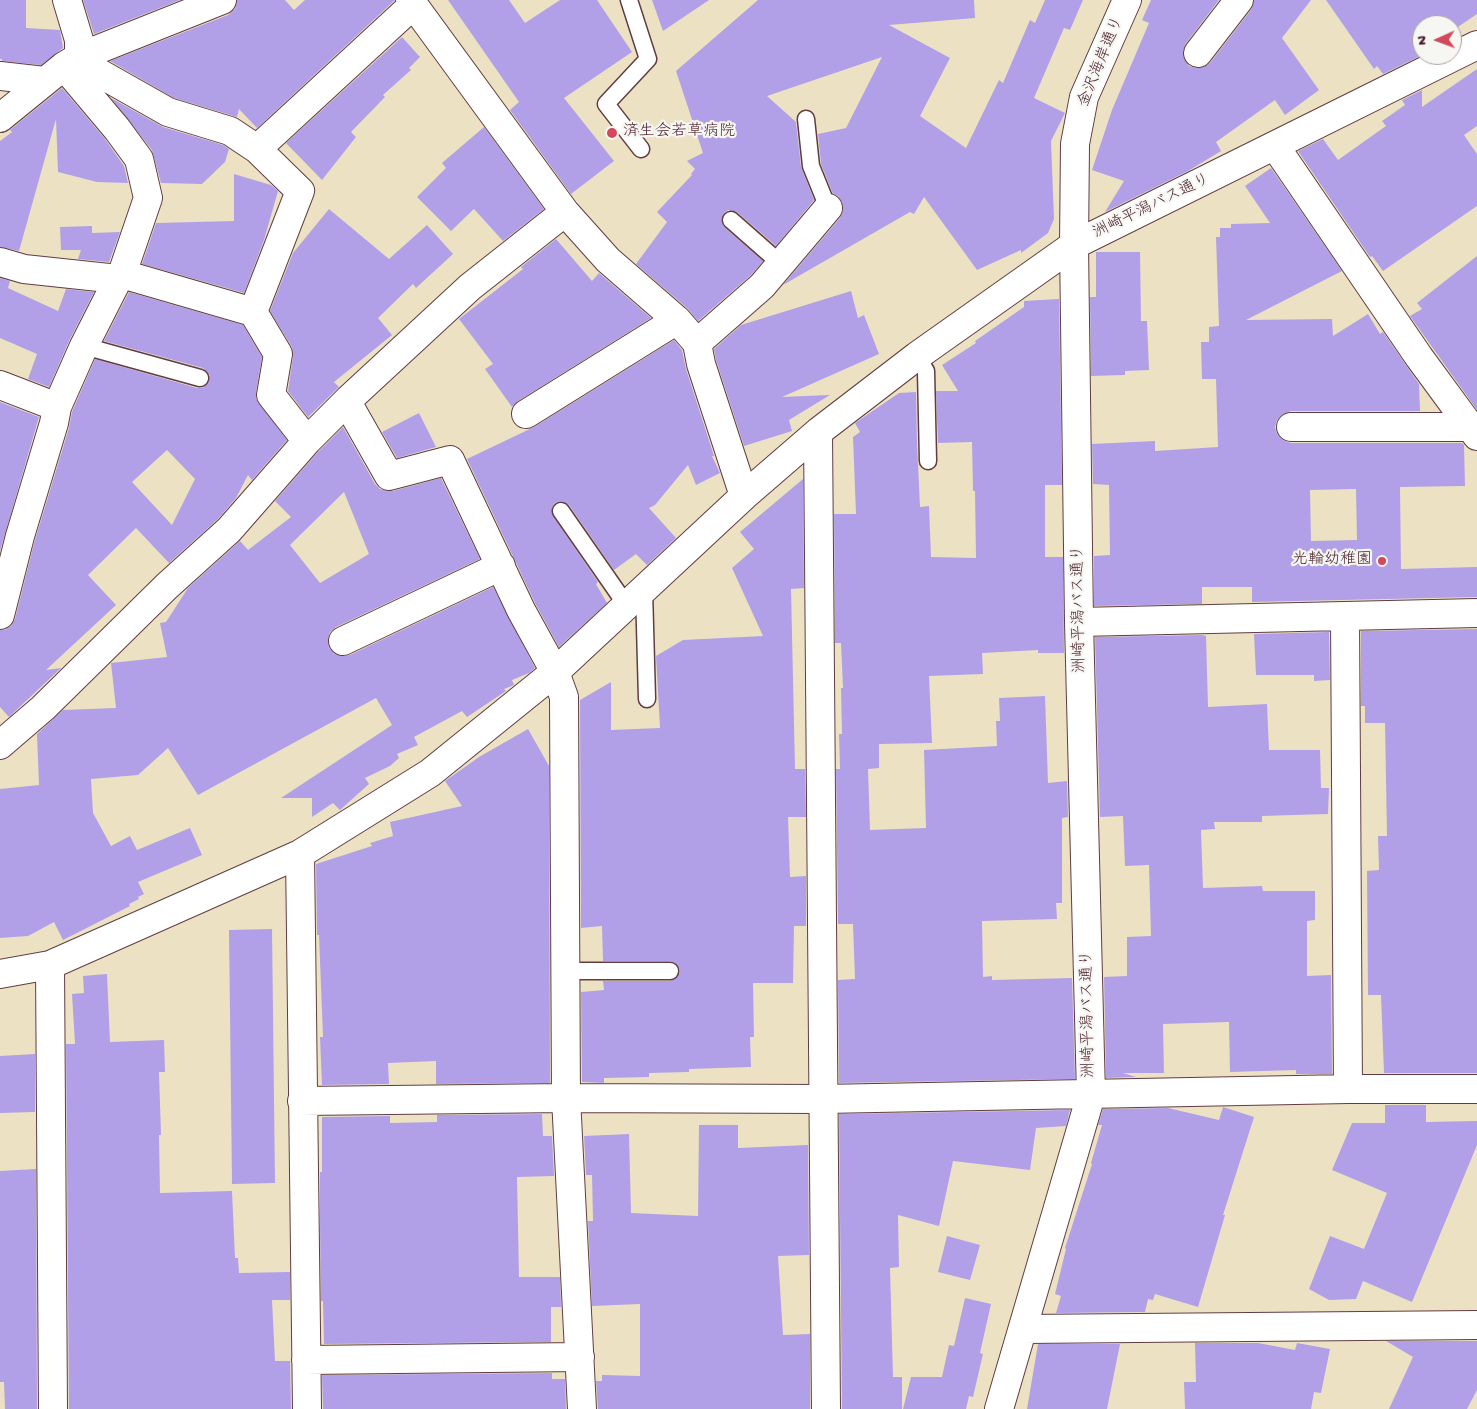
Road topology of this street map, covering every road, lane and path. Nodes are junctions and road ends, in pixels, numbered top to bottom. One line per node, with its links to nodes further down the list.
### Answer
1 (67, 0): 9 (street)
2 (222, 0): 9 (street)
3 (629, 0): 15 (lane)
4 (1127, 0): 19 (street, 金沢海岸通り)
5 (1239, 0): 8 (street)
6 (412, 3): 14 (street); 17 (street)
7 (1477, 45): 13 (street, 洲崎平潟バス通り)
8 (1198, 54)
9 (62, 68): 10 (street); 11 (street); 14 (street); 22 (street)
10 (0, 76)
11 (0, 118)
12 (806, 119): 16 (lane)
13 (1275, 146): 19 (street, 洲崎平潟バス通り); 34 (street)
14 (257, 149): 23 (street)
15 (641, 149)
16 (828, 208): 21 (street)
17 (565, 212): 24 (street); 30 (street)
18 (731, 220): 21 (lane)
19 (1074, 245): 27 (street); 45 (street, 洲崎平潟バス通り)
20 (0, 262): 22 (street)
21 (781, 264): 25 (street)
22 (120, 276): 23 (street); 26 (street)
23 (253, 312): 36 (street)
24 (677, 320): 25 (street); 32 (street)
25 (697, 343): 38 (street)
26 (84, 346): 28 (lane); 31 (street)
27 (917, 356): 35 (street); 37 (lane)
28 (200, 378)
29 (0, 385): 31 (street)
30 (347, 402): 36 (street); 40 (street)
31 (57, 407): 43 (street)
32 (526, 414)
33 (1290, 427): 34 (street)
34 (1473, 431)
35 (818, 432): 38 (street); 59 (street)
36 (307, 441): 49 (street)
37 (928, 461)
38 (744, 496): 41 (street)
39 (561, 511): 41 (lane)
40 (501, 566): 46 (street); 47 (street)
41 (635, 598): 47 (street); 48 (lane)
42 (1477, 613): 44 (street)
43 (0, 615)
44 (1345, 617): 45 (street); 55 (street)
45 (1079, 622): 57 (street, 洲崎平潟バス通り)
46 (343, 641)
47 (555, 672): 50 (street); 53 (street)
48 (647, 699)
49 (0, 745)
50 (300, 854): 51 (street); 60 (street)
51 (50, 965): 54 (street); 65 (street)
52 (670, 971): 53 (lane)
53 (565, 972): 58 (street)
54 (0, 974)
55 (1348, 1088): 56 (street); 57 (street)
56 (1477, 1089)
57 (1092, 1095): 59 (street); 62 (street, 洲崎平潟バス通り)
58 (566, 1098): 59 (street); 60 (street); 63 (street)
59 (823, 1099): 68 (street)
60 (302, 1101): 64 (street)
61 (1477, 1325): 62 (street)
62 (1023, 1329): 69 (street, 洲崎平潟バス通り)
63 (580, 1357): 64 (street); 67 (street)
64 (306, 1360): 66 (street)
65 (53, 1409)
66 (307, 1409)
67 (582, 1409)
68 (826, 1409)
69 (999, 1409)

